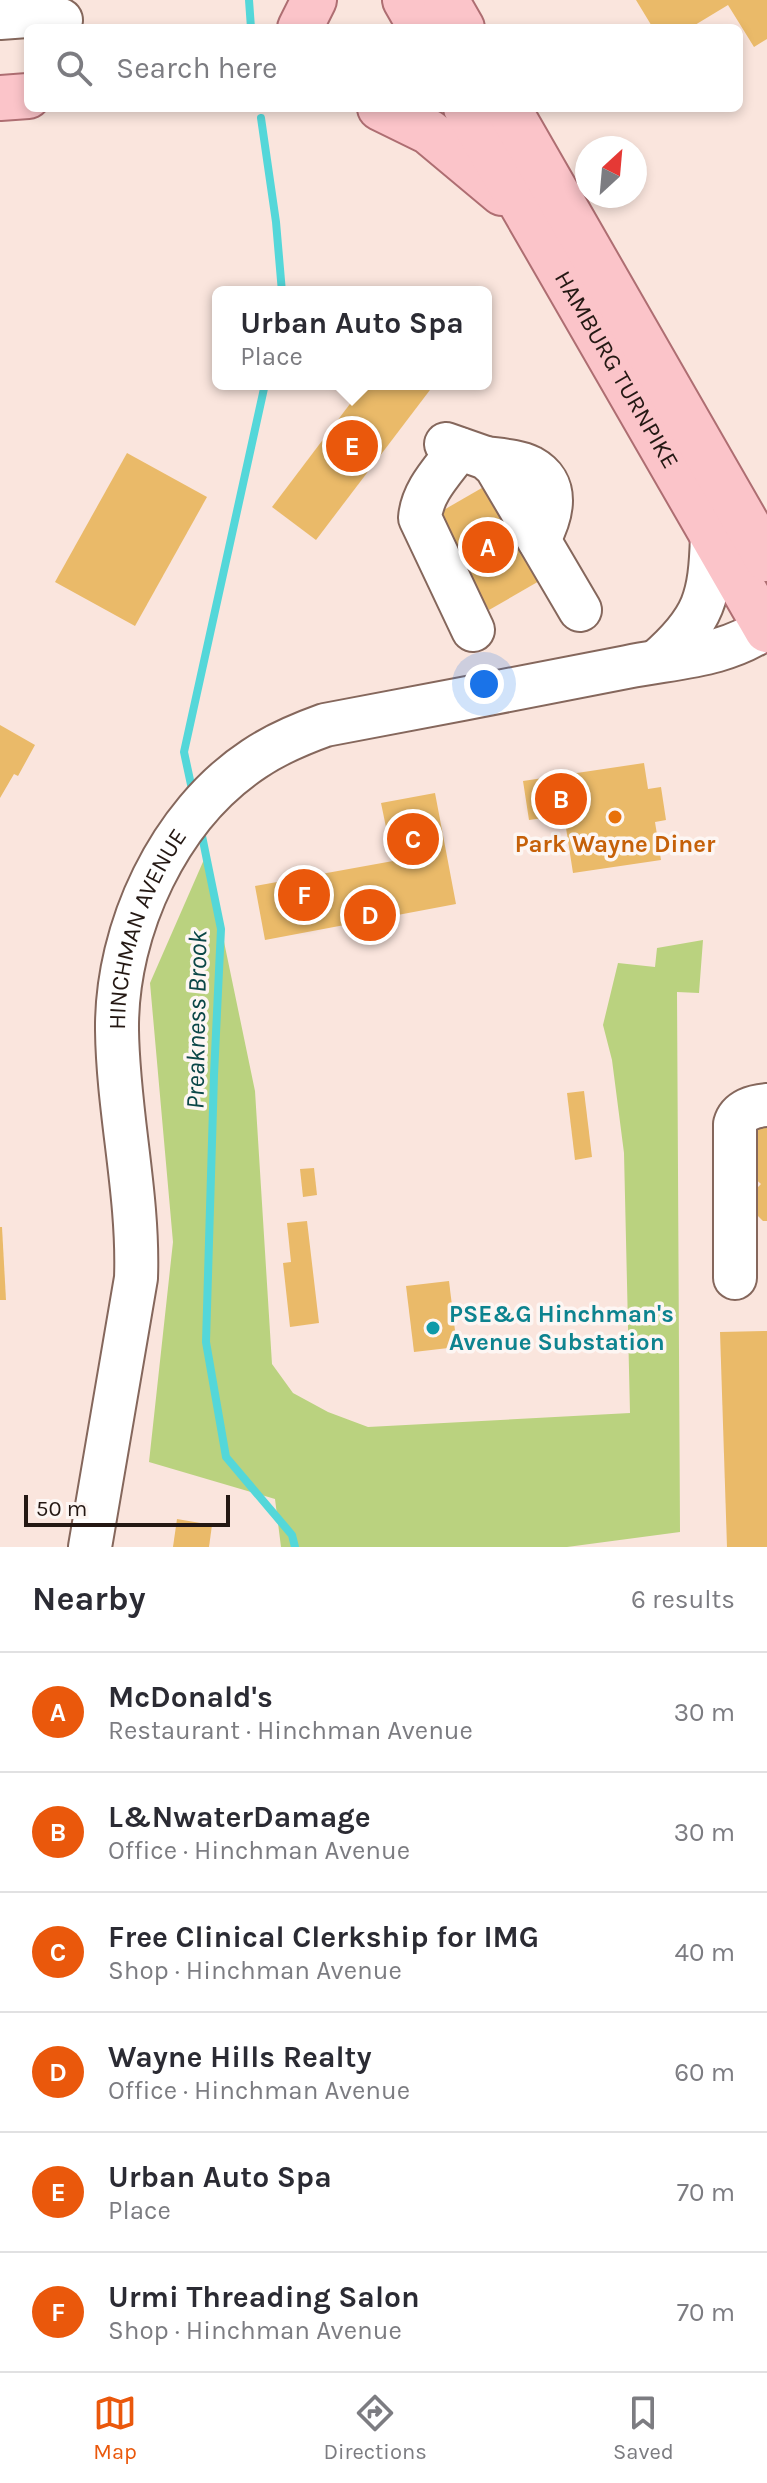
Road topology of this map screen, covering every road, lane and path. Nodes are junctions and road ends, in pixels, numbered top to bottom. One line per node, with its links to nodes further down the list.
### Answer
1 (314, 0): 6 (main road)
2 (405, 0): 7 (main road)
3 (446, 0): 8 (main road)
4 (0, 18): 5 (street)
5 (43, 24)
6 (302, 24)
7 (419, 24)
8 (460, 24)
9 (24, 28): 10 (street)
10 (0, 31)
11 (24, 96): 12 (main road)
12 (0, 98)
13 (388, 112): 16 (main road)
14 (468, 112): 16 (main road, HAMBURG TURNPIKE)
15 (510, 112): 18 (main road)
16 (529, 217): 17 (main road, HAMBURG TURNPIKE)
17 (712, 536): 20 (main road, HAMBURG TURNPIKE); 22 (street)
18 (767, 559)
19 (580, 610): 21 (street)
20 (767, 629): 22 (street, HINCHMAN AVENUE)
21 (473, 630)
22 (657, 661): 25 (street, HINCHMAN AVENUE)
23 (767, 1105): 24 (street)
24 (735, 1278)
25 (90, 1547)

